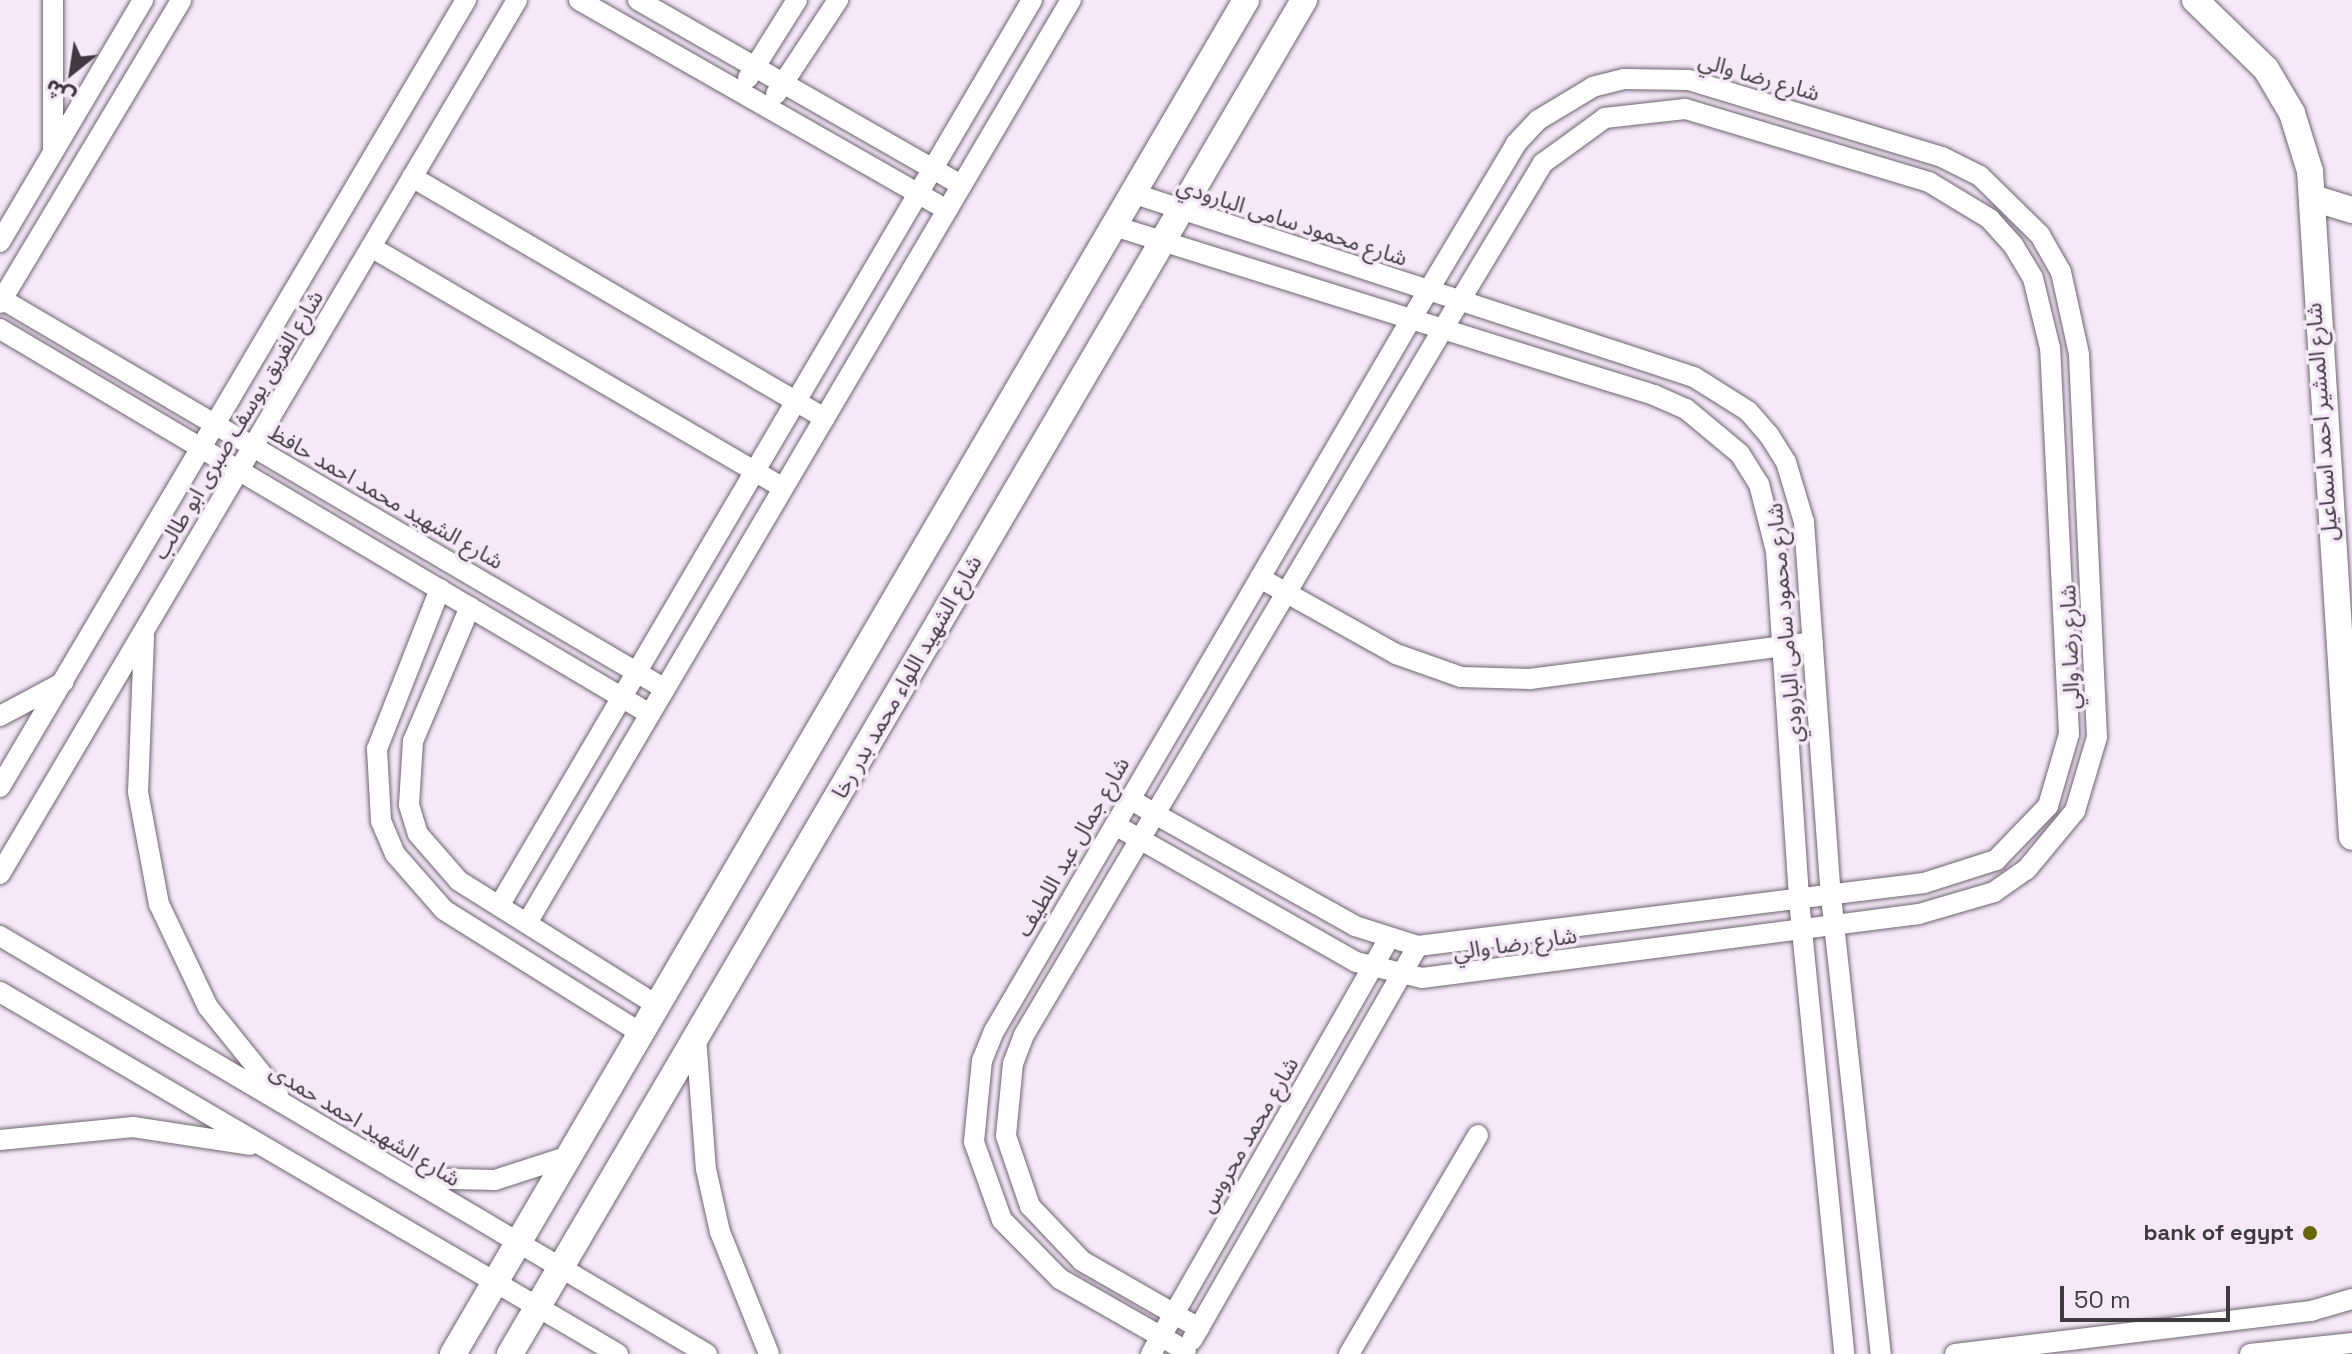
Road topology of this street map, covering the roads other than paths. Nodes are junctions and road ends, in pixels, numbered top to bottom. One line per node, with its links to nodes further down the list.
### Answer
1 (53, 0): 21 (street)
2 (143, 0): 21 (street)
3 (466, 0): 43 (street, شارع الفريق يوسف صبرى ابو طالب)
4 (517, 0): 23 (street, شارع الفريق يوسف صبرى ابو طالب)
5 (579, 0): 17 (street)
6 (638, 0): 15 (street)
7 (797, 0): 15 (street)
8 (838, 0): 16 (street)
9 (1032, 0): 22 (street)
10 (1071, 0): 24 (street)
11 (1246, 0): 25 (street)
12 (1304, 0): 29 (street, شارع الشهيد اللواء محمد بدر رخا)
13 (2195, 0): 27 (street, شارع المشير احمد اسماعيل)
14 (175, 2): 36 (street)
15 (755, 67): 16 (street); 17 (street)
16 (783, 83): 19 (street); 22 (street)
17 (740, 92): 19 (street)
18 (1775, 106): 20 (street); 35 (street, شارع رضا والي); 48 (street, شارع رضا والي)
19 (768, 108): 26 (street)
20 (1770, 134): 37 (street, شارع رضا والي); 49 (street, شارع رضا والي)
21 (53, 153): 33 (street)
22 (933, 169): 24 (street); 26 (street)
23 (412, 177): 34 (street, شارع الفريق يوسف صبرى ابو طالب); 41 (street)
24 (961, 185): 28 (street)
25 (1132, 193): 29 (street, شارع محمود سامى البارودي); 31 (street)
26 (918, 194): 28 (street); 41 (street)
27 (2313, 198): 30 (street); 62 (street, شارع المشير احمد اسماعيل)
28 (947, 210): 42 (street)
29 (1182, 210): 32 (street, شارع الشهيد اللواء محمد بدر رخا); 35 (street, شارع محمود سامى البارودي)
30 (2352, 210)
31 (1114, 226): 32 (street, شارع محمود سامى البارودي); 84 (street)
32 (1163, 241): 38 (street, شارع محمود سامى البارودي); 86 (street, شارع الشهيد اللواء محمد بدر رخا)
33 (0, 242)
34 (371, 247): 44 (street, شارع الفريق يوسف صبرى ابو طالب); 47 (street)
35 (1427, 292): 37 (street, شارع محمود سامى البارودي); 38 (street, شارع رضا والي)
36 (1, 300): 43 (street, شارع الشهيد محمد احمد حافظ)
37 (1459, 302): 40 (street, شارع رضا والي); 56 (street, شارع محمود سامى البارودي)
38 (1410, 321): 40 (street, شارع محمود سامى البارودي); 51 (street, شارع جمال عبد اللطيف)
39 (0, 329): 45 (street)
40 (1442, 331): 53 (street); 57 (street, شارع محمود سامى البارودي)
41 (796, 401): 42 (street); 47 (street)
42 (825, 418): 50 (street)
43 (217, 425): 44 (street, شارع الشهيد محمد احمد حافظ); 45 (street, شارع الفريق يوسف صبرى ابو طالب)
44 (253, 446): 46 (street, شارع الفريق يوسف صبرى ابو طالب); 58 (street, شارع الشهيد محمد احمد حافظ)
45 (203, 449): 46 (street); 59 (street, شارع الفريق يوسف صبرى ابو طالب)
46 (239, 470): 52 (street); 55 (street, شارع الفريق يوسف صبرى ابو طالب)
47 (754, 472): 50 (street); 58 (street)
48 (2086, 478): 49 (street); 76 (street, شارع رضا والي)
49 (2056, 479): 72 (street, شارع رضا والي)
50 (783, 488): 60 (street)
51 (1260, 578): 53 (street); 66 (street, شارع جمال عبد اللطيف)
52 (440, 589): 54 (street); 85 (street)
53 (1286, 593): 57 (street); 67 (street)
54 (470, 607): 61 (street); 74 (street)
55 (144, 630): 71 (street, شارع الفريق يوسف صبرى ابو طالب); 89 (street)
56 (1813, 642): 57 (street); 72 (street, شارع محمود سامى البارودي)
57 (1781, 647): 73 (street, شارع محمود سامى البارودي)
58 (637, 672): 60 (street, شارع الشهيد محمد احمد حافظ); 61 (street)
59 (64, 682): 64 (street); 65 (street, شارع الفريق يوسف صبرى ابو طالب)
60 (665, 689): 63 (street)
61 (622, 697): 63 (street); 74 (street)
62 (2347, 704): 69 (street, شارع المشير احمد اسماعيل)
63 (650, 714): 75 (street)
64 (0, 716)
65 (0, 787)
66 (1130, 799): 67 (street, شارع رضا والي); 68 (street, شارع جمال عبد اللطيف)
67 (1155, 814): 70 (street); 79 (street, شارع رضا والي)
68 (1115, 825): 70 (street, شارع رضا والي); 103 (street, شارع جمال عبد اللطيف)
69 (2352, 837)
70 (1140, 839): 81 (street, شارع رضا والي); 100 (street)
71 (0, 874)
72 (1831, 896): 73 (street, شارع رضا والي); 76 (street, شارع محمود سامى البارودي)
73 (1799, 900): 77 (street, شارع محمود سامى البارودي); 80 (street, شارع رضا والي)
74 (499, 906): 75 (street)
75 (527, 923): 84 (street)
76 (1835, 925): 77 (street, شارع رضا والي); 87 (street, شارع محمود سامى البارودي)
77 (1801, 929): 82 (street, شارع رضا والي); 88 (street, شارع محمود سامى البارودي)
78 (0, 936): 89 (street, شارع الشهيد احمد حمدى)
79 (1388, 940): 80 (street, شارع رضا والي); 81 (street, شارع محمد محروس)
80 (1418, 946): 82 (street)
81 (1372, 968): 82 (street, شارع رضا والي); 100 (street, شارع محمد محروس)
82 (1401, 976): 101 (street)
83 (0, 992): 92 (street)
84 (657, 1005): 85 (street)
85 (641, 1033): 93 (street)
86 (696, 1037): 96 (street, شارع الشهيد اللواء محمد بدر رخا); 109 (street)
87 (1853, 1100): 88 (street); 112 (street, شارع محمود سامى البارودي)
88 (1818, 1105): 111 (street, شارع محمود سامى البارودي)
89 (291, 1109): 94 (street, شارع الشهيد احمد حمدى)
90 (1478, 1135): 110 (street)
91 (0, 1140): 92 (street)
92 (266, 1148): 97 (street)
93 (569, 1156): 94 (street); 95 (street)
94 (403, 1175): 95 (street, شارع الشهيد احمد حمدى)
95 (517, 1244): 96 (street, شارع الشهيد احمد حمدى); 97 (street)
96 (560, 1268): 99 (street, شارع الشهيد اللواء محمد بدر رخا); 108 (street, شارع الشهيد احمد حمدى)
97 (495, 1282): 99 (street); 105 (street)
98 (2352, 1299): 113 (street)
99 (538, 1307): 106 (street, شارع الشهيد اللواء محمد بدر رخا); 107 (street)
100 (1174, 1314): 101 (street); 103 (street, شارع محمد محروس)
101 (1199, 1328): 104 (street)
102 (2352, 1343): 114 (street)
103 (1156, 1345): 104 (street, شارع جمال عبد اللطيف)
104 (1185, 1352)
105 (453, 1354)
106 (510, 1354)
107 (618, 1354)
108 (707, 1354)
109 (769, 1354)
110 (1349, 1354)
111 (1844, 1354)
112 (1881, 1354)
113 (1955, 1354)
114 (2250, 1354)

